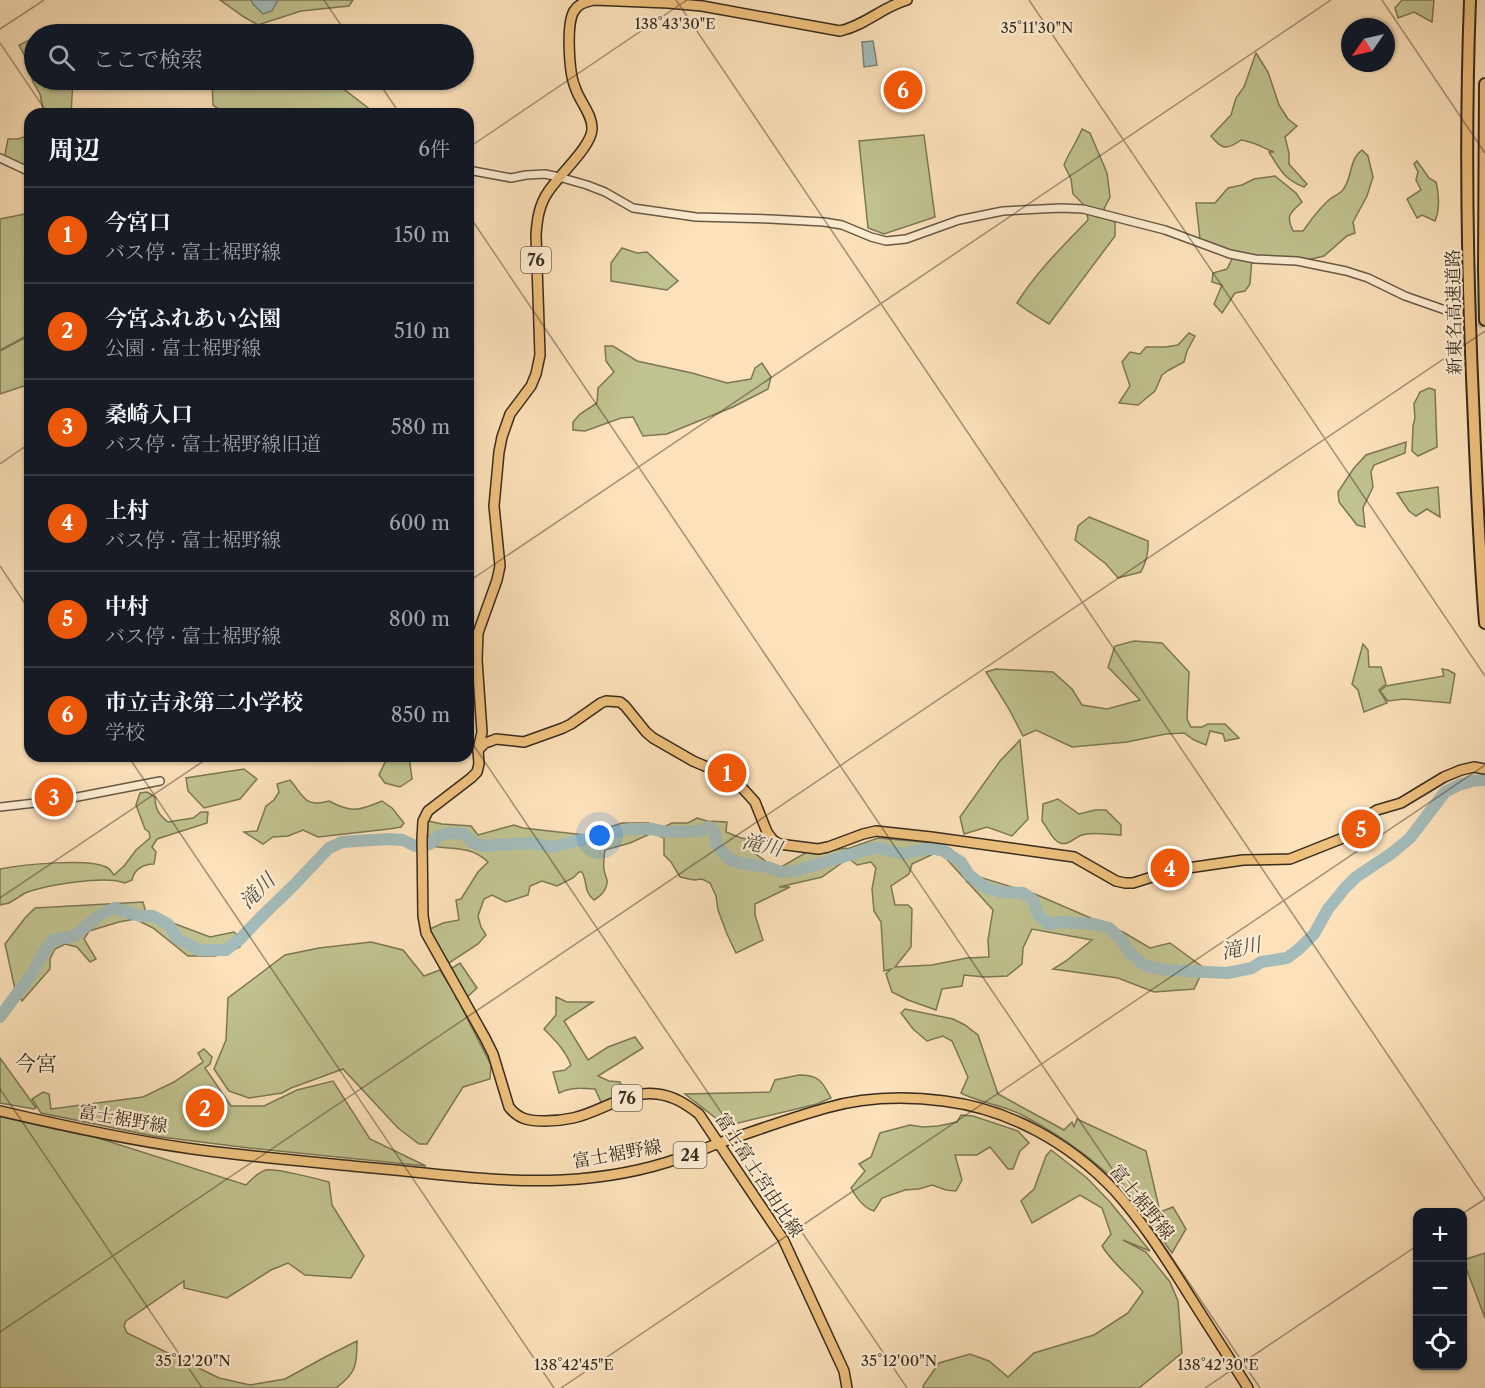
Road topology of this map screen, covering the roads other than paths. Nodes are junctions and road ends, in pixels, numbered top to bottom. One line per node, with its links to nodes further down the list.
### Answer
1 (907, 0): 7 (main road, 富士富士宮由比線 / 76)
2 (1470, 0): 10 (highway, 新東名高速道路)
3 (1485, 84): 9 (highway, 新東名高速道路)
4 (0, 158): 5 (street)
5 (24, 169)
6 (474, 171): 7 (street)
7 (559, 177): 8 (street); 11 (main road, 富士富士宮由比線 / 76)
8 (1448, 311)
9 (1485, 320)
10 (1485, 623)
11 (478, 750): 12 (main road); 16 (main road, 富士富士宮由比線 / 76)
12 (1485, 769)
13 (160, 781): 14 (street)
14 (0, 807)
15 (0, 1111): 16 (main road, 富士裾野線 / 24)
16 (718, 1144): 17 (main road, 富士富士宮由比線 / 76); 18 (main road, 富士裾野線 / 24)
17 (847, 1388)
18 (1248, 1388)

